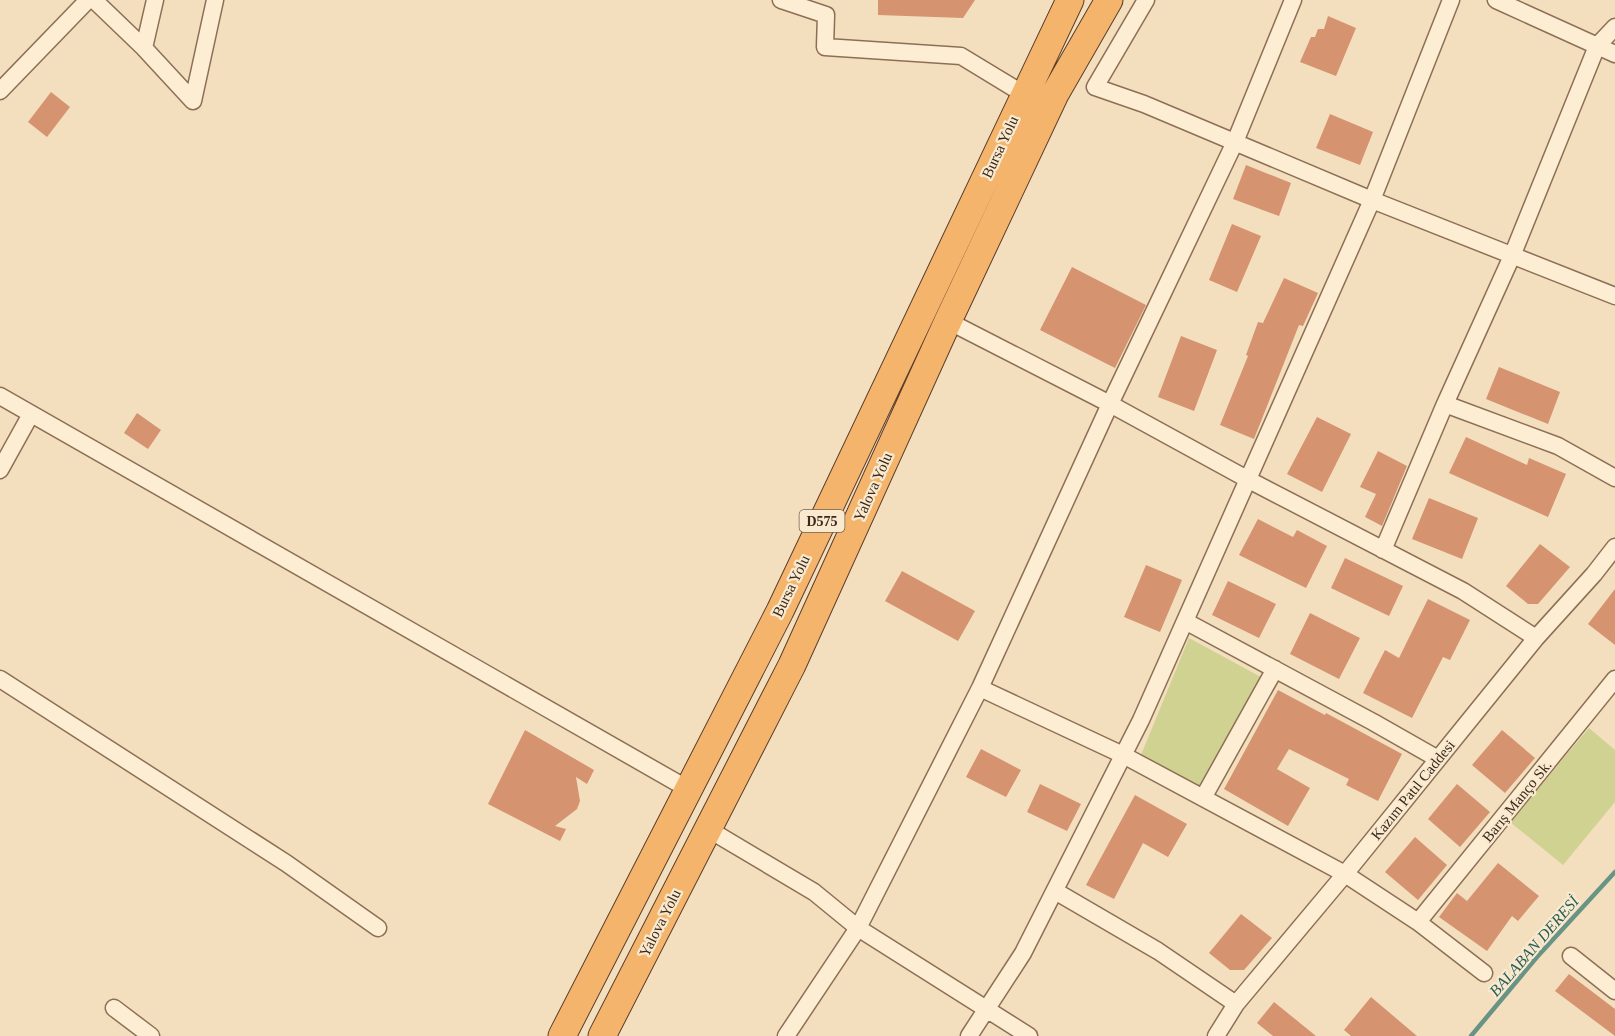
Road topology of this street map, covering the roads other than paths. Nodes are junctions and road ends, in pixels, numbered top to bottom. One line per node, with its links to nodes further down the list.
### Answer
1 (88, 0): 17 (street)
2 (94, 0): 15 (street)
3 (155, 0): 15 (street)
4 (215, 0): 15 (street)
5 (781, 0): 12 (street)
6 (1070, 0): 18 (highway, Bursa Yolu / D575)
7 (1108, 0): 23 (highway, Yalova Yolu / D575)
8 (1146, 0): 19 (street)
9 (1293, 0): 19 (street)
10 (1451, 0): 20 (street)
11 (1496, 0): 14 (street)
12 (828, 8): 18 (street)
13 (1615, 27): 14 (street)
14 (1597, 46): 16 (street); 21 (street)
15 (144, 48)
16 (1615, 54)
17 (0, 91)
18 (1025, 95): 41 (highway, Bursa Yolu / D575)
19 (1235, 142): 20 (street); 25 (street)
20 (1372, 200): 21 (street); 30 (street)
21 (1512, 256): 22 (street); 26 (street)
22 (1615, 296)
23 (948, 321): 25 (street); 43 (highway, Yalova Yolu / D575)
24 (0, 396): 27 (street)
25 (1110, 404): 30 (street); 38 (street)
26 (1445, 404): 29 (street); 32 (street)
27 (31, 414): 28 (street); 41 (street)
28 (0, 470)
29 (1615, 477)
30 (1247, 479): 32 (street); 33 (street)
31 (1615, 547): 34 (street, Kazım Patıl Caddesi)
32 (1383, 550): 34 (street)
33 (1185, 621): 35 (street); 39 (street)
34 (1536, 638): 40 (street, Kazım Patıl Caddesi)
35 (1275, 669): 40 (street); 42 (street)
36 (0, 679): 47 (street)
37 (1615, 679): 46 (street, Barış Manço Sk.)
38 (980, 688): 39 (street); 48 (street)
39 (1123, 755): 42 (street); 45 (street)
40 (1438, 759): 44 (street, Kazım Patıl Caddesi)
41 (688, 789): 56 (highway, Bursa Yolu / D575)
42 (1203, 798): 44 (street)
43 (708, 829): 48 (street); 57 (highway, Yalova Yolu / D575)
44 (1345, 874): 46 (street); 52 (street, Kazım Patıl Caddesi)
45 (1054, 891): 52 (street); 54 (street)
46 (1418, 922): 50 (street)
47 (378, 928)
48 (858, 928): 54 (street); 58 (street)
49 (1571, 956): 51 (street)
50 (1484, 973)
51 (1615, 991)
52 (1236, 1004): 61 (street, Kazım Patıl Caddesi)
53 (114, 1008): 55 (street)
54 (987, 1008): 59 (street); 60 (street)
55 (151, 1036)
56 (562, 1036)
57 (602, 1036)
58 (786, 1036)
59 (969, 1036)
60 (1029, 1036)
61 (1216, 1036)

